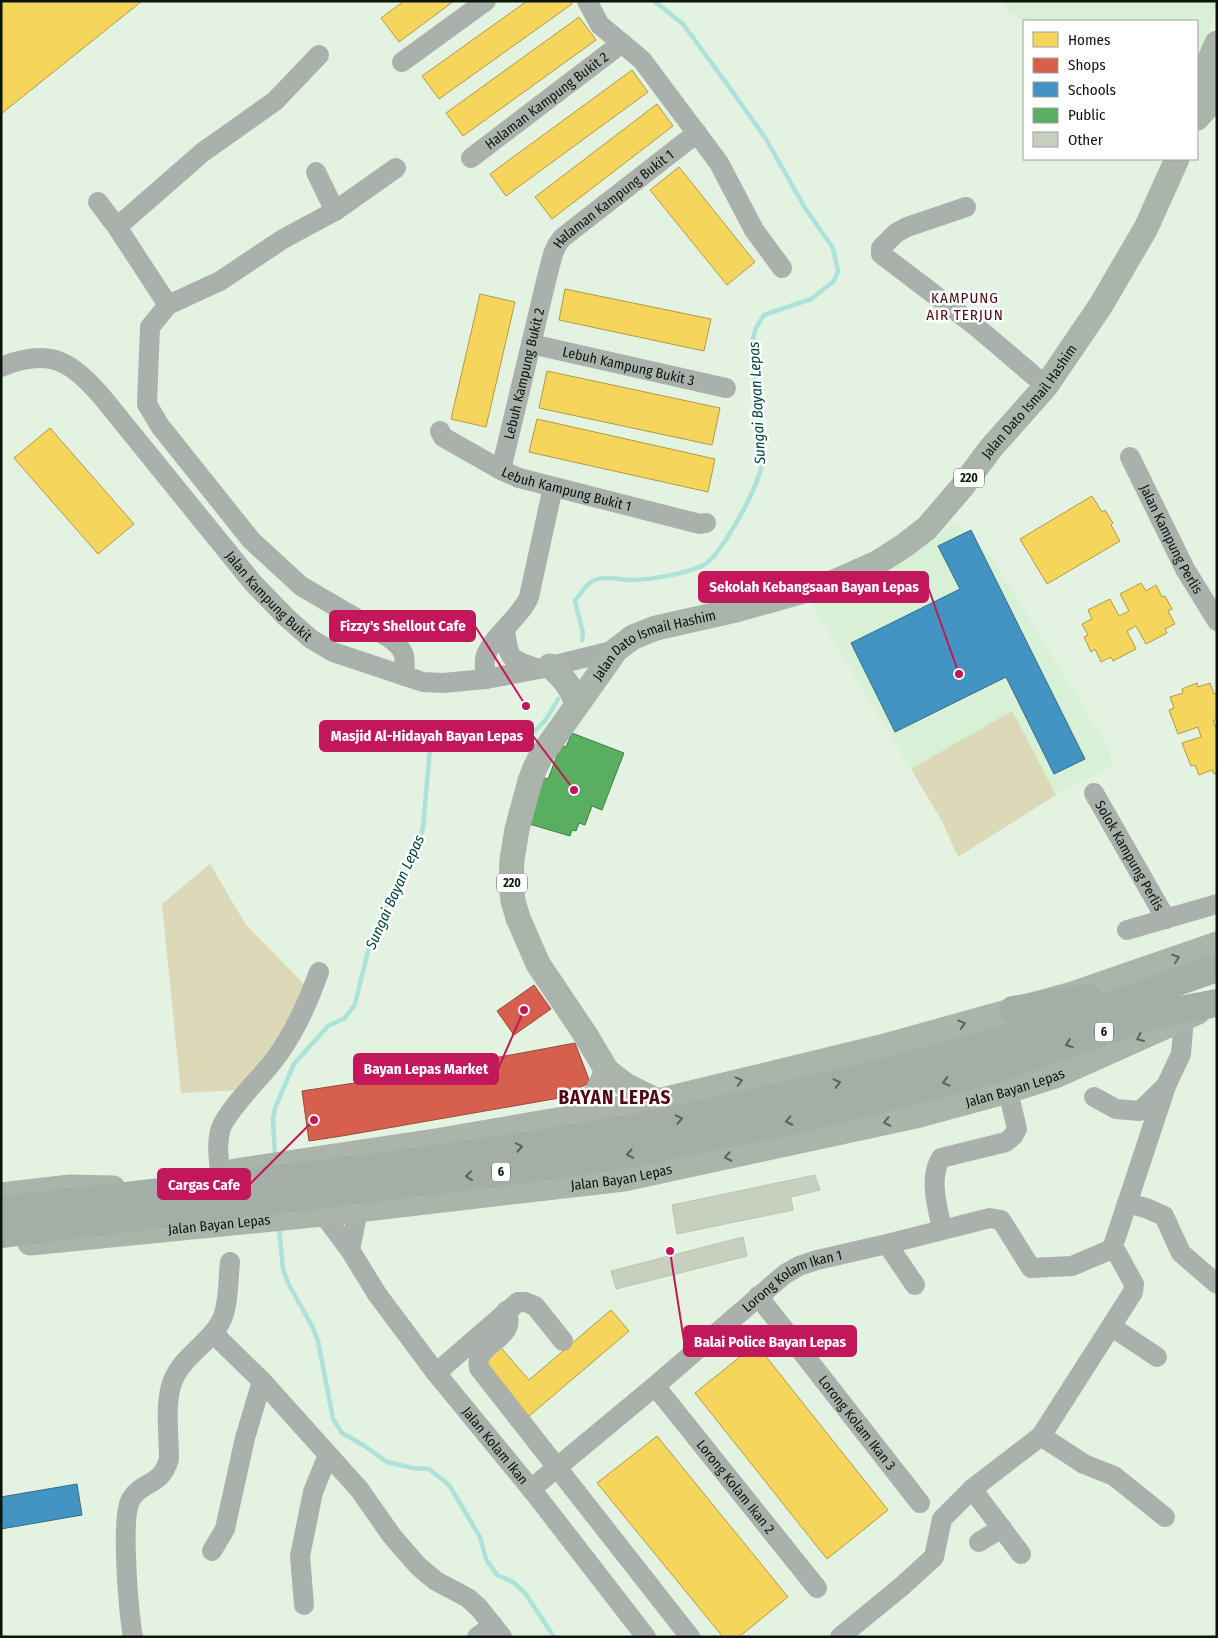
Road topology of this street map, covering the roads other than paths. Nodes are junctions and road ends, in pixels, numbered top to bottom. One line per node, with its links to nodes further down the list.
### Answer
1 (486, 1): 6 (street)
2 (587, 1): 4 (street)
3 (1217, 43): 8 (main road)
4 (622, 44): 10 (street); 11 (street, Halaman Kampung Bukit 2)
5 (320, 55): 18 (street)
6 (402, 62)
7 (1217, 89): 9 (main road)
8 (1198, 90)
9 (1198, 117)
10 (697, 133): 19 (street); 20 (street, Halaman Kampung Bukit 1)
11 (471, 158)
12 (1177, 160): 24 (main road, Jalan Dato Ismail Hashim / 220)
13 (396, 168): 17 (street)
14 (316, 172): 17 (street)
15 (98, 202): 18 (street)
16 (966, 207): 24 (street)
17 (335, 211): 21 (street)
18 (117, 227): 21 (street)
19 (782, 268)
20 (547, 277): 22 (street, Lebuh Kampung Bukit 2)
21 (168, 305): 35 (street)
22 (531, 344): 25 (street, Lebuh Kampung Bukit 3); 28 (street, Lebuh Kampung Bukit 2)
23 (1, 367): 35 (street, Jalan Kampung Bukit)
24 (1046, 386): 33 (main road, Jalan Dato Ismail Hashim / 220)
25 (726, 388)
26 (440, 431): 28 (street, Lebuh Kampung Bukit 1)
27 (1130, 457): 31 (street, Jalan Kampung Perlis)
28 (501, 470): 29 (street, Lebuh Kampung Bukit 1)
29 (553, 487): 30 (street, Lebuh Kampung Bukit 1); 32 (street)
30 (706, 523)
31 (1217, 621)
32 (505, 629): 34 (street); 36 (street)
33 (616, 650): 34 (street, Jalan Kampung Bukit); 37 (main road, Jalan Dato Ismail Hashim / 220)
34 (544, 668): 36 (street, Jalan Kampung Bukit); 37 (main road)
35 (404, 676): 36 (street, Jalan Kampung Bukit)
36 (486, 679)
37 (577, 705): 49 (main road, Jalan Dato Ismail Hashim / 220)
38 (1094, 793): 40 (street, Solok Kampung Perlis)
39 (1217, 904): 40 (street)
40 (1166, 919): 41 (street)
41 (1127, 930)
42 (1217, 944): 46 (main road, one-way to 42)
43 (1212, 969): 46 (highway); 48 (highway, Jalan Bayan Lepas / 6)
44 (319, 972): 56 (street)
45 (1216, 1003): 47 (main road, Jalan Bayan Lepas); 48 (highway, Jalan Bayan Lepas / 6, one-way to 48)
46 (1013, 1010): 52 (main road, one-way to 46)
47 (1184, 1019): 48 (main road, Jalan Bayan Lepas, one-way to 48); 50 (street)
48 (997, 1068): 59 (main road, Jalan Bayan Lepas, one-way to 59); 63 (highway, Jalan Bayan Lepas / 6, one-way to 48, bridge); 66 (street); 67 (highway, Jalan Bayan Lepas / 6, one-way to 67, bridge)
49 (607, 1070): 52 (main road, Jalan Dato Ismail Hashim / 220); 53 (main road)
50 (1166, 1086): 51 (street); 60 (street)
51 (1094, 1097)
52 (658, 1101): 53 (main road)
53 (574, 1117): 54 (main road)
54 (435, 1140): 55 (main road); 59 (main road)
55 (400, 1146): 56 (main road); 62 (main road)
56 (220, 1174): 57 (main road)
57 (114, 1188): 58 (main road); 61 (main road)
58 (1, 1195)
59 (441, 1200): 62 (main road, Jalan Bayan Lepas)
60 (1127, 1203): 71 (street); 73 (street)
61 (1, 1204)
62 (407, 1204): 64 (main road, Jalan Bayan Lepas)
63 (1, 1210)
64 (358, 1210): 65 (main road, Jalan Bayan Lepas); 70 (street)
65 (323, 1214): 69 (main road, Jalan Bayan Lepas); 70 (street, Jalan Kolam Ikan)
66 (942, 1230): 68 (street, Lorong Kolam Ikan 1); 71 (street, Lorong Kolam Ikan 1)
67 (1, 1234)
68 (887, 1244): 74 (street); 75 (street, Lorong Kolam Ikan 1)
69 (1, 1246)
70 (350, 1250): 81 (street, Jalan Kolam Ikan)
71 (1112, 1250): 77 (street)
72 (230, 1262): 78 (street)
73 (1217, 1284)
74 (915, 1285)
75 (758, 1296): 83 (street, Lorong Kolam Ikan 1); 89 (street, Lorong Kolam Ikan 3)
76 (506, 1311): 79 (street); 81 (street); 86 (street)
77 (1112, 1327): 80 (street); 84 (street)
78 (214, 1332): 82 (street); 98 (street)
79 (563, 1341)
80 (1157, 1358)
81 (436, 1373): 87 (street, Jalan Kolam Ikan)
82 (262, 1381): 85 (street); 93 (street)
83 (655, 1386): 86 (street, Lorong Kolam Ikan 1); 95 (street, Lorong Kolam Ikan 2)
84 (1041, 1436): 88 (street); 90 (street)
85 (328, 1455): 96 (street); 97 (street)
86 (557, 1468): 87 (street, Lorong Kolam Ikan 1); 100 (street)
87 (531, 1489): 99 (street, Jalan Kolam Ikan)
88 (972, 1489): 91 (street); 101 (street)
89 (920, 1504)
90 (1165, 1516)
91 (1002, 1528): 92 (street); 94 (street)
92 (979, 1542)
93 (212, 1551)
94 (1021, 1554)
95 (817, 1588)
96 (304, 1605)
97 (491, 1633)
98 (133, 1637)
99 (646, 1637)
100 (690, 1637)
101 (840, 1637)

